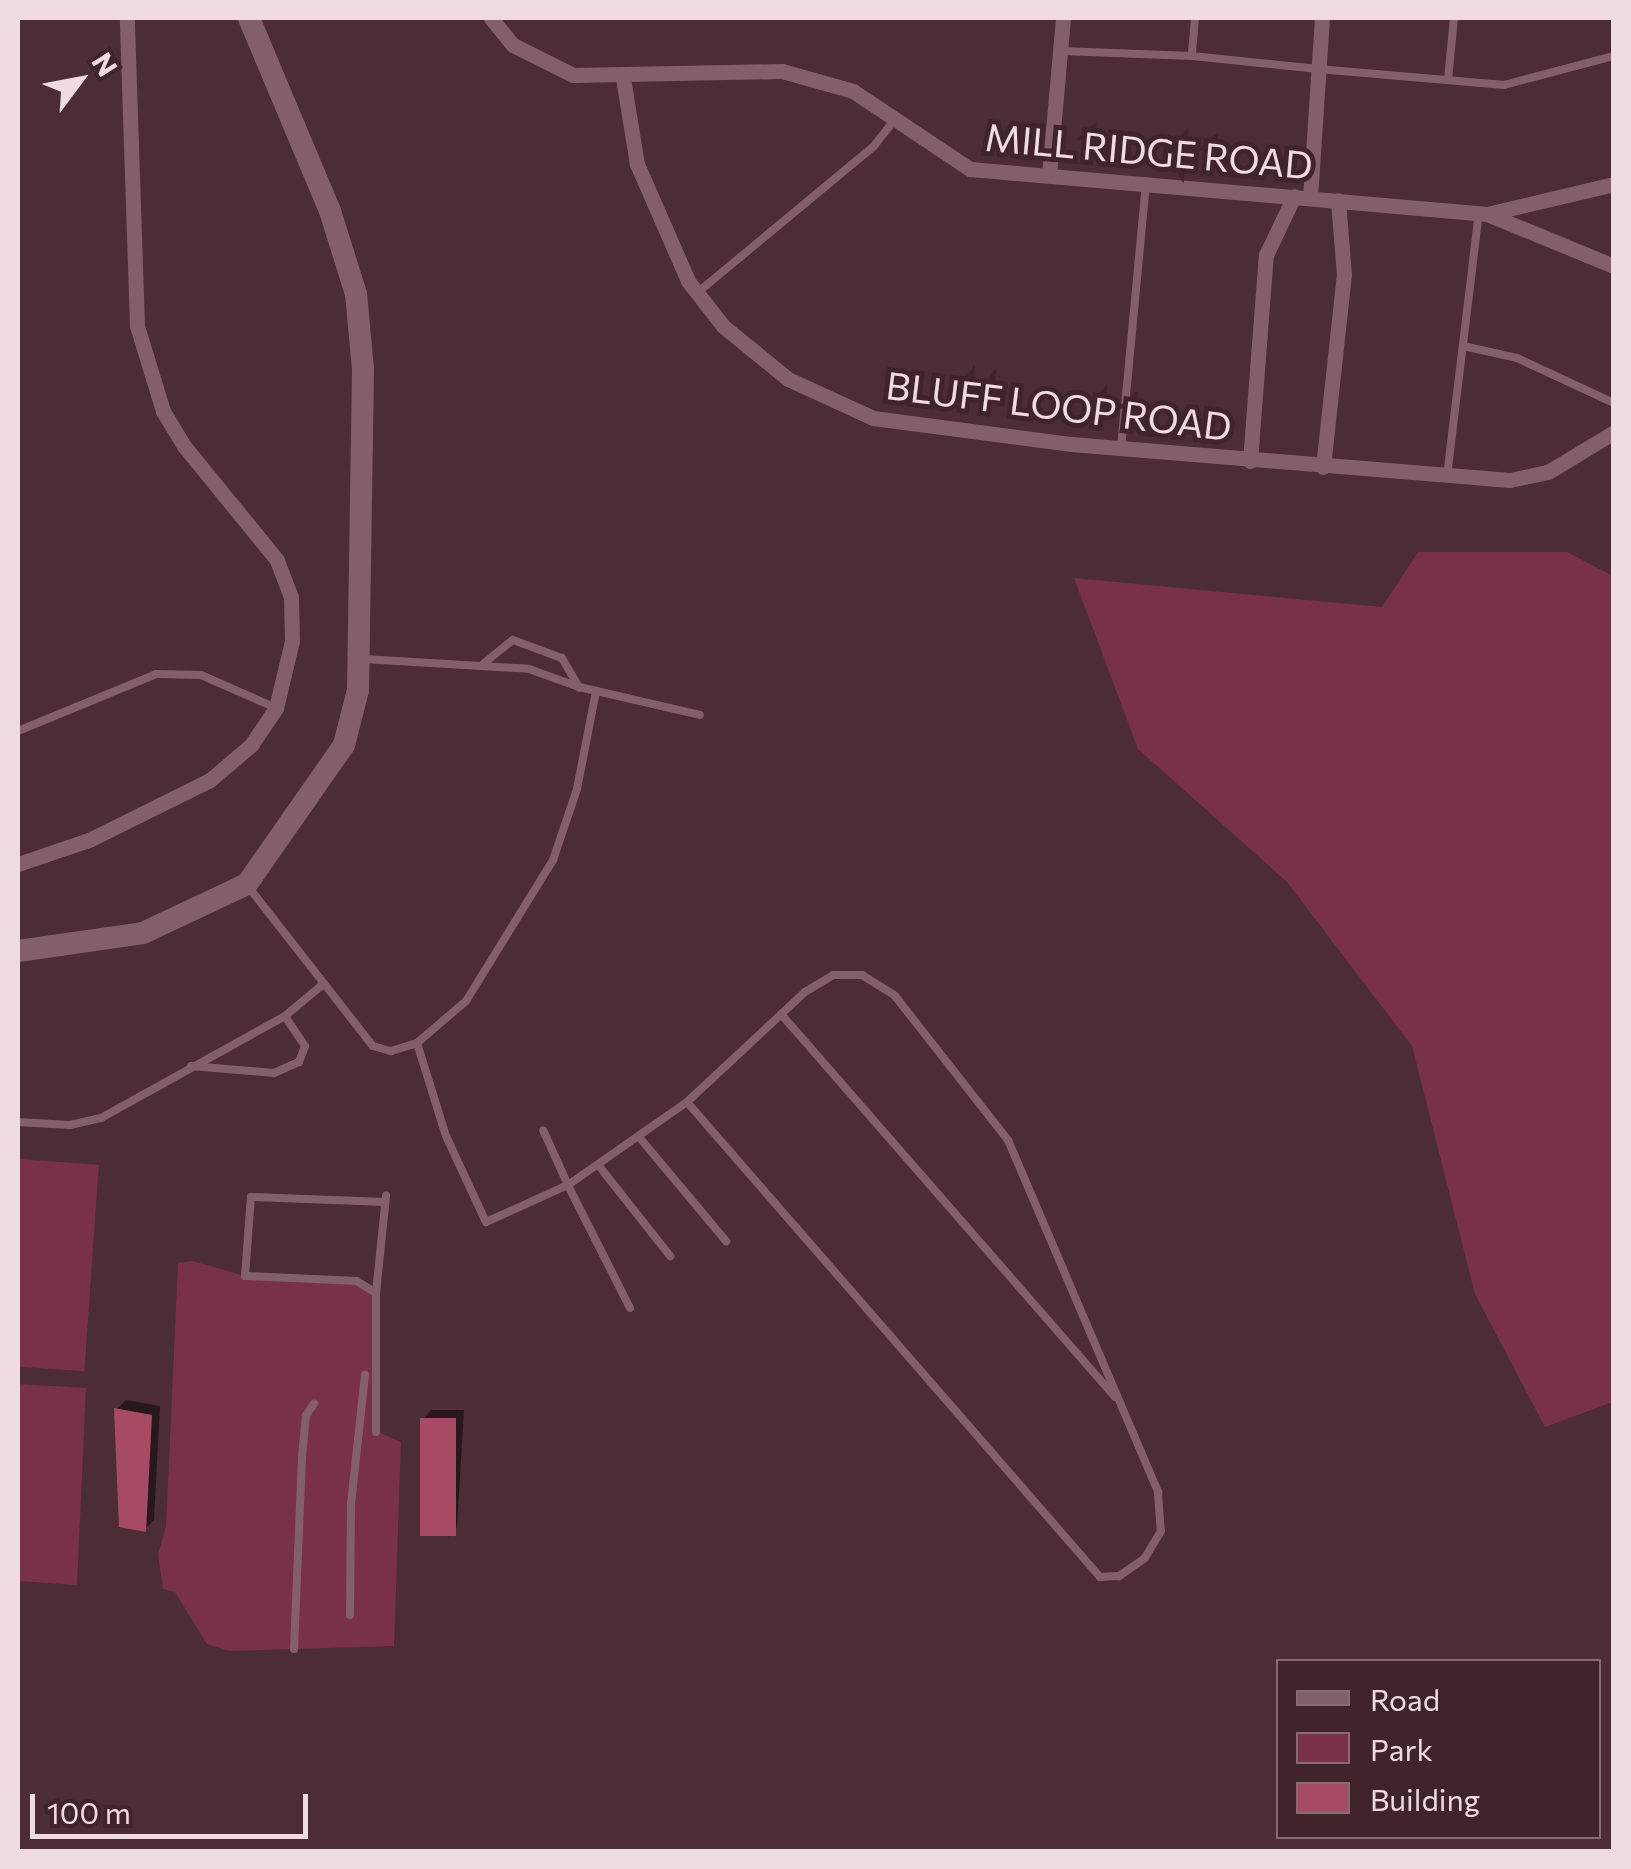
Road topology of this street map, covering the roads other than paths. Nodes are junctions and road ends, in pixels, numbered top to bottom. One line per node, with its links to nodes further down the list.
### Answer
1 (127, 18): 34 (street)
2 (248, 18): 30 (street)
3 (490, 18): 12 (street, MILL RIDGE ROAD)
4 (1063, 18): 8 (street)
5 (1195, 18): 9 (lane)
6 (1322, 18): 11 (street)
7 (1454, 18): 13 (lane)
8 (1060, 50): 9 (lane); 15 (street)
9 (1192, 56): 11 (lane)
10 (1614, 56): 13 (lane)
11 (1318, 68): 13 (lane); 18 (street)
12 (623, 78): 14 (street, MILL RIDGE ROAD); 22 (street, BLUFF LOOP ROAD)
13 (1448, 80)
14 (894, 120): 15 (street, MILL RIDGE ROAD); 22 (lane)
15 (1049, 175): 16 (street, MILL RIDGE ROAD)
16 (1146, 183): 18 (street, MILL RIDGE ROAD); 26 (lane)
17 (1614, 184): 20 (street, MILL RIDGE ROAD)
18 (1302, 197): 19 (street, MILL RIDGE ROAD); 27 (street)
19 (1338, 200): 20 (street, MILL RIDGE ROAD); 28 (street)
20 (1483, 213): 21 (street, MILL RIDGE ROAD); 23 (lane)
21 (1614, 266)
22 (698, 293): 26 (street, BLUFF LOOP ROAD)
23 (1463, 346): 24 (lane); 29 (lane)
24 (1614, 403)
25 (1614, 432): 29 (street, BLUFF LOOP ROAD)
26 (1121, 449): 27 (street, BLUFF LOOP ROAD)
27 (1250, 460): 28 (street, BLUFF LOOP ROAD)
28 (1323, 467): 29 (street, BLUFF LOOP ROAD)
29 (1447, 476)
30 (359, 658): 31 (lane); 38 (street)
31 (482, 666): 32 (lane); 32 (lane)
32 (579, 687): 33 (lane)
33 (596, 691): 35 (lane); 43 (lane)
34 (276, 708): 36 (lane); 37 (street)
35 (700, 715)
36 (18, 730)
37 (18, 864)
38 (247, 884): 39 (street); 40 (lane)
39 (18, 951)
40 (321, 986): 42 (lane); 43 (lane)
41 (781, 1014): 45 (lane); 58 (lane); 58 (lane)
42 (285, 1016): 44 (lane); 44 (lane)
43 (417, 1044): 50 (lane)
44 (191, 1066): 46 (lane)
45 (687, 1102): 48 (lane); 58 (lane)
46 (18, 1122)
47 (543, 1130): 50 (lane)
48 (639, 1138): 49 (lane); 51 (lane)
49 (599, 1166): 50 (lane); 52 (lane)
50 (568, 1184): 54 (lane)
51 (726, 1241)
52 (670, 1256)
53 (376, 1294): 53 (lane); 57 (lane)
54 (630, 1308)
55 (354, 1374): 56 (lane)
56 (365, 1375): 57 (lane); 61 (lane)
57 (378, 1376): 60 (lane)
58 (1118, 1400)
59 (314, 1404): 62 (lane)
60 (376, 1432)
61 (350, 1615)
62 (294, 1649)

